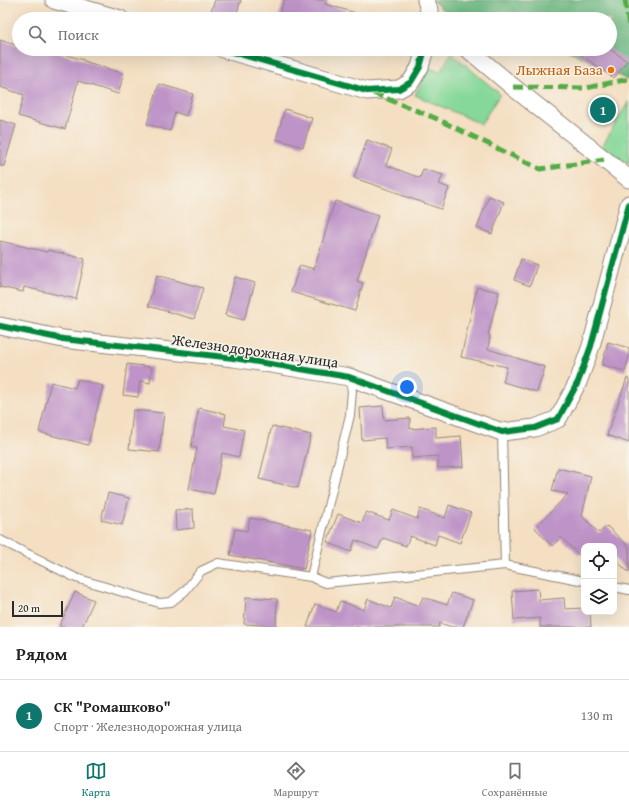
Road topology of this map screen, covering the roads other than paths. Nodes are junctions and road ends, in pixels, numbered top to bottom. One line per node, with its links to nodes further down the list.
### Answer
1 (54, 0): 2 (street)
2 (96, 12)
3 (247, 56): 4 (street)
4 (423, 56)
5 (476, 56): 6 (street)
6 (629, 179)
7 (629, 204): 10 (street, Железнодорожная улица)
8 (0, 326): 9 (street, Железнодорожная улица)
9 (349, 377): 10 (street, Железнодорожная улица); 13 (lane)
10 (502, 432): 12 (lane)
11 (0, 540): 13 (lane)
12 (505, 565): 13 (lane); 14 (lane)
13 (311, 577)
14 (581, 580)
15 (617, 588): 16 (lane)
16 (629, 590)

